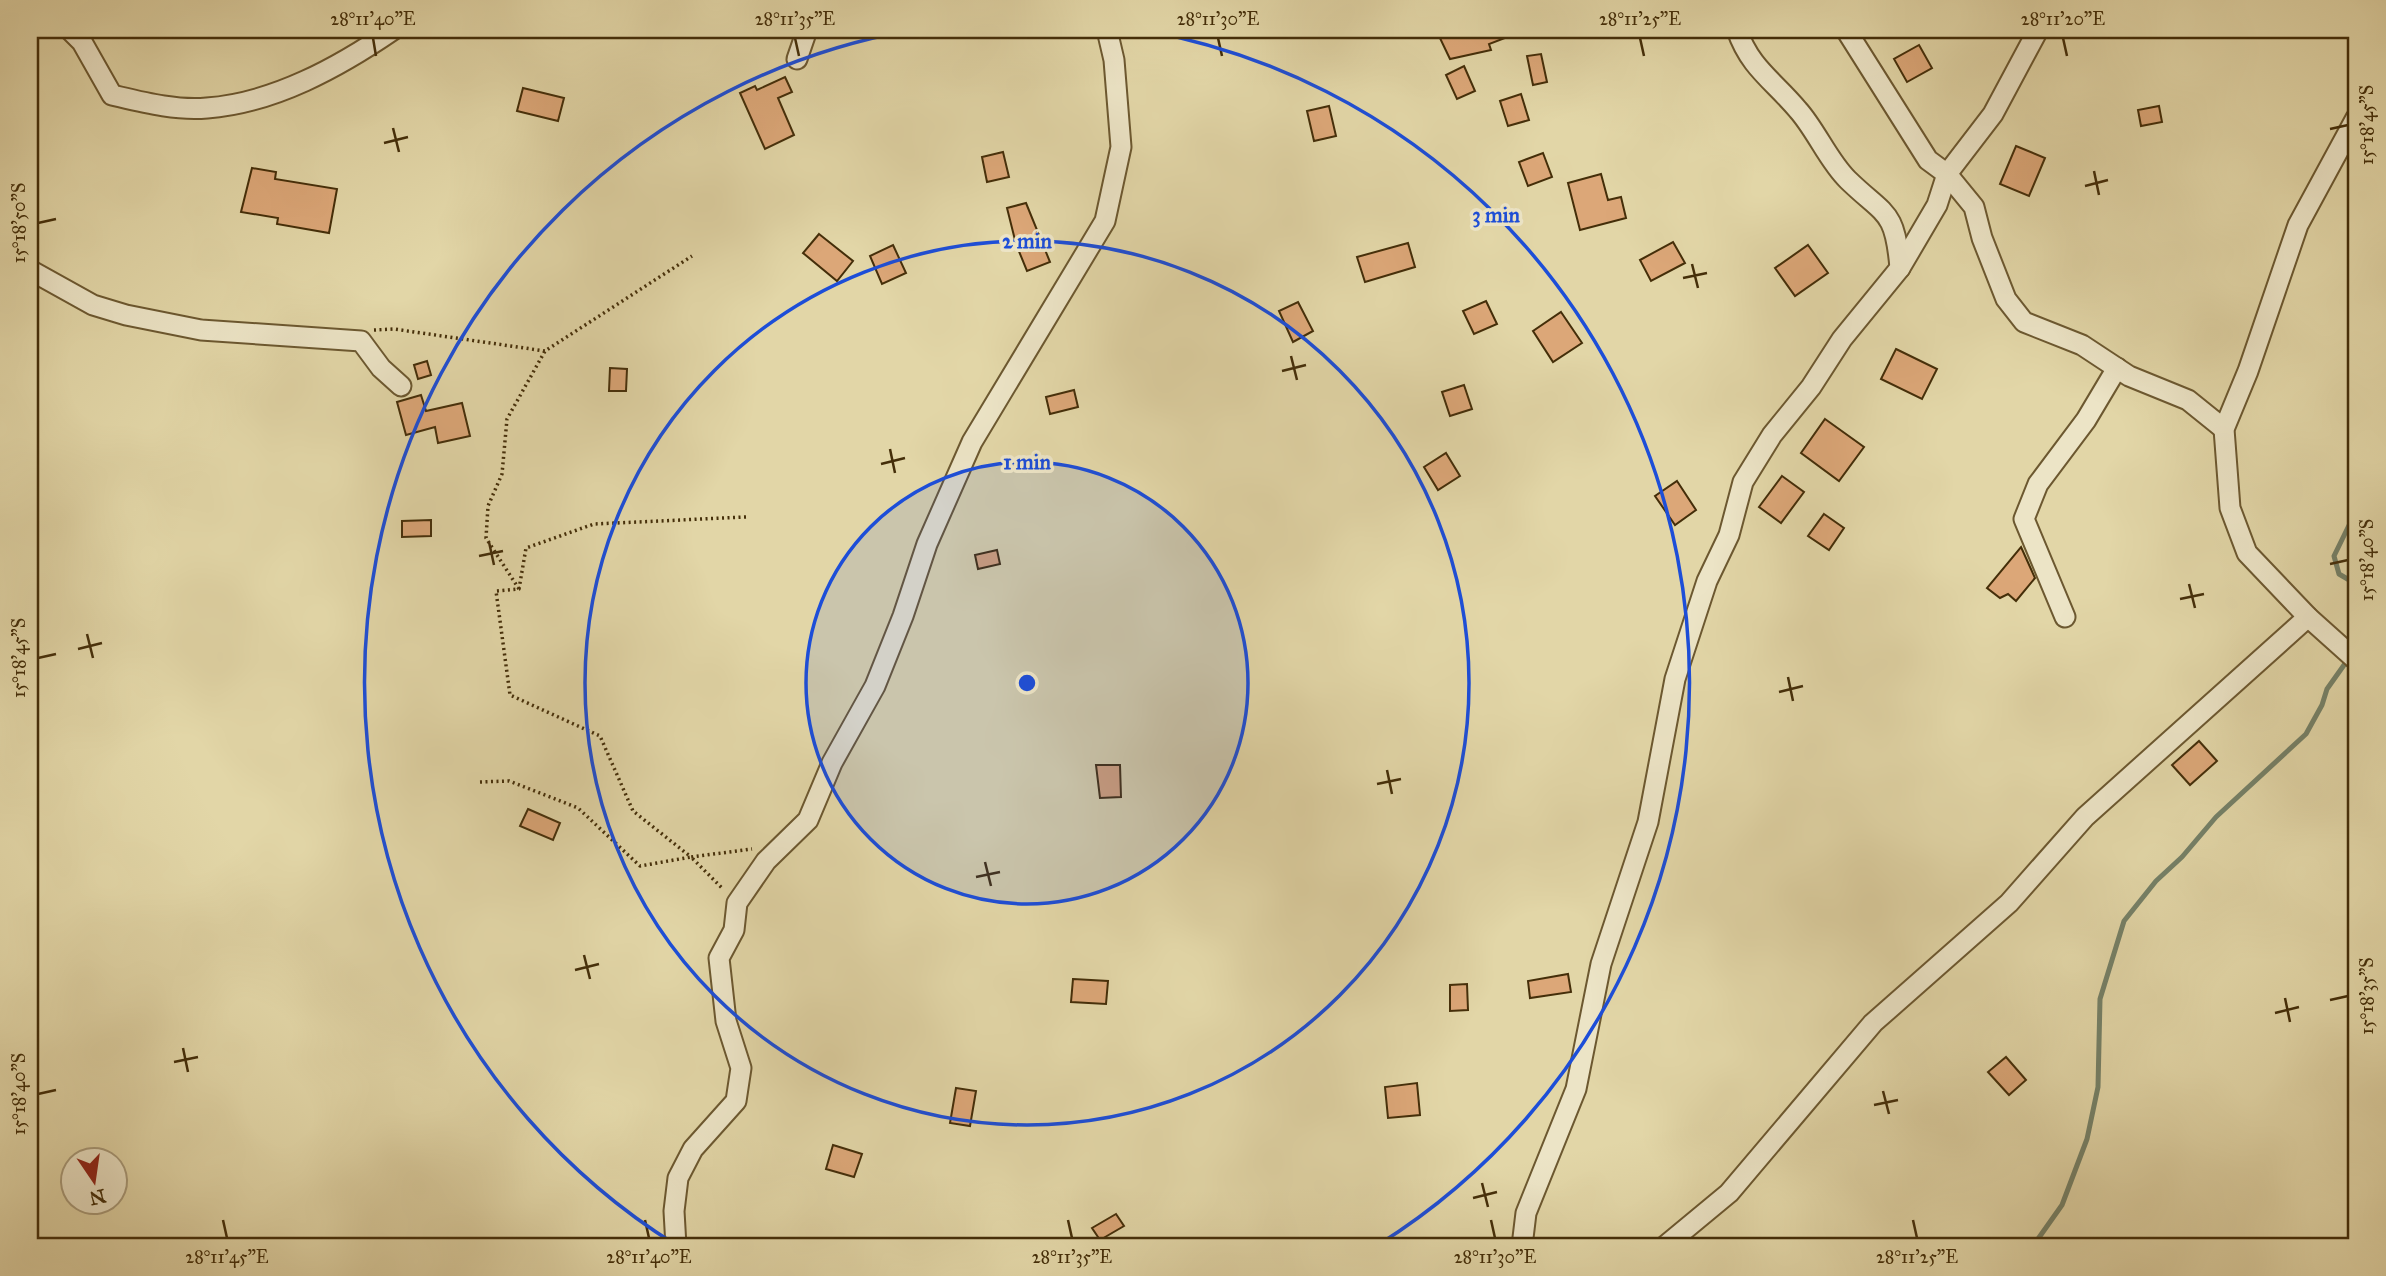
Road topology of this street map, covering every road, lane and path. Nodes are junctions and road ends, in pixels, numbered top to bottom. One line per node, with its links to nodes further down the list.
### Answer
1 (70, 30): 2 (street)
2 (393, 30)
3 (807, 30): 10 (street)
4 (1107, 30): 9 (street)
5 (1118, 30): 9 (street)
6 (1737, 30): 14 (street)
7 (1846, 30): 12 (street)
8 (2038, 30): 12 (street)
9 (1112, 50): 27 (street)
10 (797, 59)
11 (2356, 118): 20 (street)
12 (1947, 174): 14 (street); 18 (street)
13 (692, 256): 17 (path)
14 (1900, 268): 31 (street)
15 (30, 270): 16 (street)
16 (349, 342): 17 (path); 19 (street)
17 (545, 351): 22 (path)
18 (2117, 368): 20 (street); 23 (street)
19 (401, 386)
20 (2224, 429): 24 (street)
21 (746, 517): 22 (path)
22 (519, 589): 28 (path)
23 (2065, 617)
24 (2308, 617): 25 (street); 32 (street)
25 (2356, 660)
26 (480, 782): 28 (path)
27 (782, 846): 28 (path); 29 (street)
28 (691, 857): 29 (path)
29 (737, 903): 30 (street)
30 (676, 1246)
31 (1522, 1246)
32 (1665, 1246)

